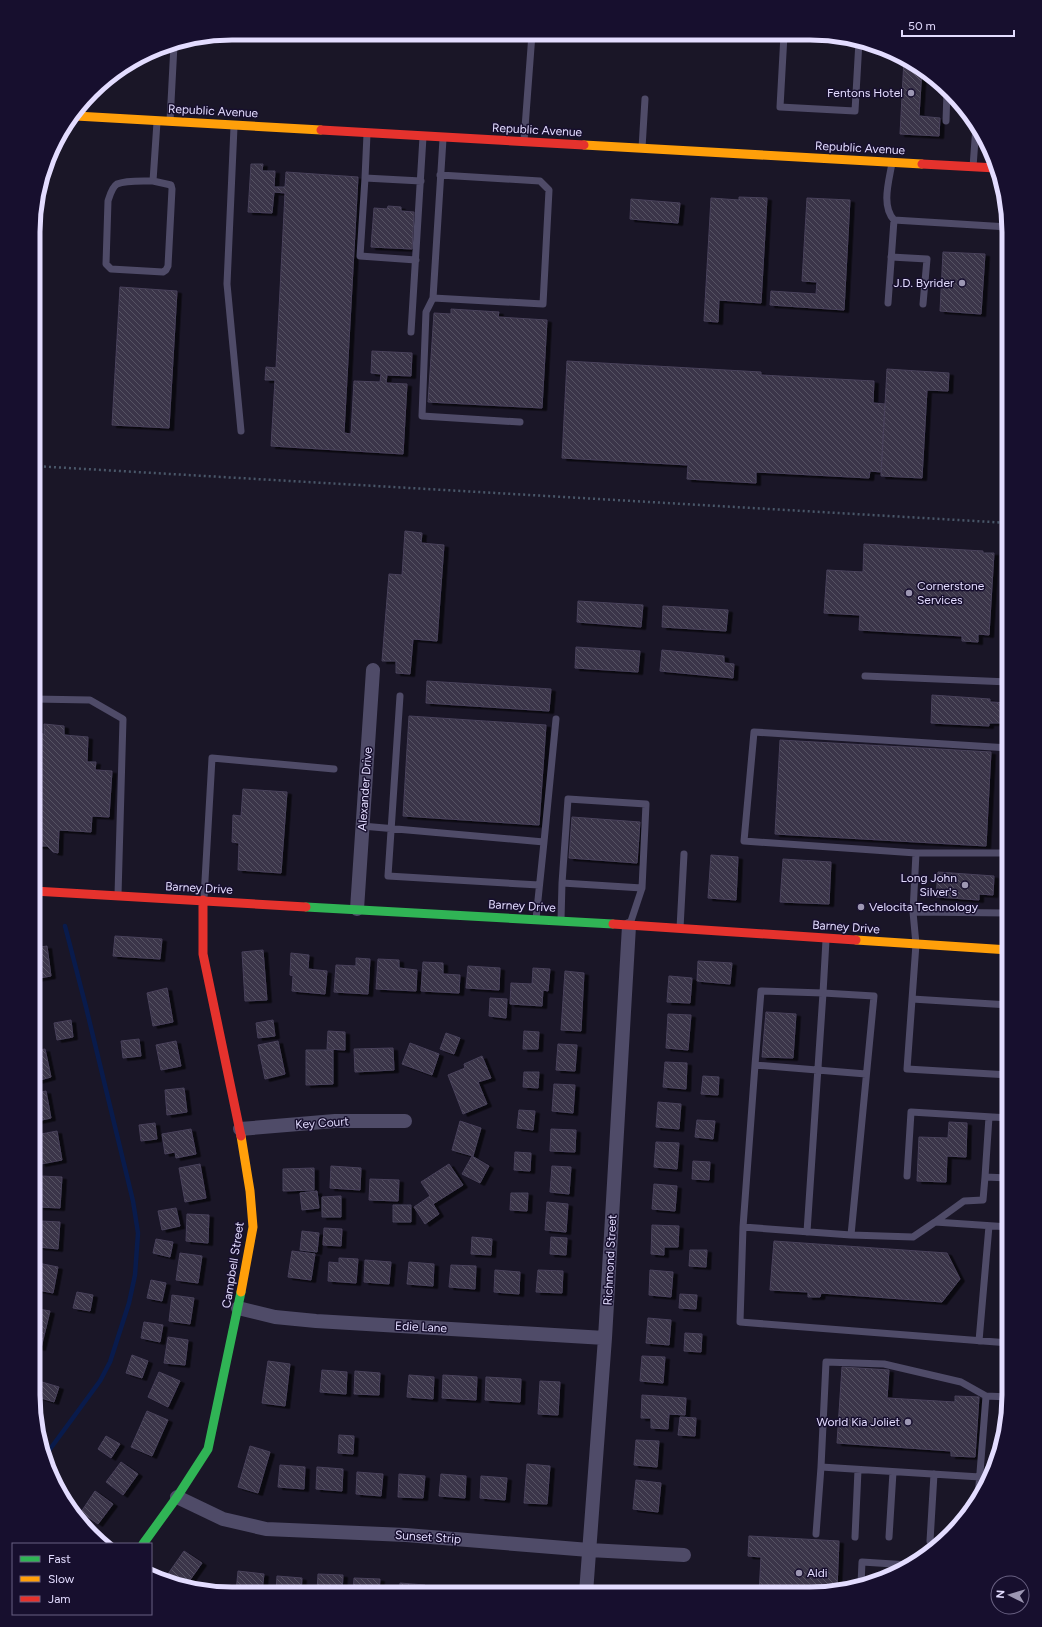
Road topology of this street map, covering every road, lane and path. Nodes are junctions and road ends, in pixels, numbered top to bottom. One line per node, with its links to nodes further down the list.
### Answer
1 (532, 40): 16 (lane)
2 (784, 40): 3 (lane)
3 (859, 47)
4 (174, 49): 9 (lane)
5 (947, 97): 10 (lane)
6 (645, 99): 17 (lane)
7 (79, 116): 8 (street, Republic Avenue)
8 (157, 120): 9 (street, Republic Avenue); 23 (lane)
9 (170, 121): 11 (street, Republic Avenue)
10 (946, 121)
11 (234, 125): 12 (street, Republic Avenue); 34 (lane)
12 (368, 132): 13 (street, Republic Avenue); 22 (lane)
13 (423, 135): 14 (street, Republic Avenue); 24 (lane)
14 (443, 136): 16 (street, Republic Avenue); 21 (lane)
15 (976, 136): 19 (lane)
16 (524, 141): 17 (street, Republic Avenue)
17 (642, 148): 18 (street, Republic Avenue)
18 (892, 162): 19 (street, Republic Avenue); 25 (lane)
19 (973, 167): 20 (street, Republic Avenue)
20 (991, 168)
21 (440, 174): 29 (lane); 29 (lane)
22 (365, 178): 24 (lane); 28 (lane)
23 (153, 181): 23 (lane)
24 (421, 181): 28 (lane)
25 (894, 220): 26 (lane); 27 (lane)
26 (1002, 227)
27 (891, 257): 30 (lane); 31 (lane)
28 (416, 260): 32 (lane)
29 (433, 298): 33 (lane)
30 (888, 303)
31 (923, 304)
32 (412, 332)
33 (520, 422)
34 (241, 432)
35 (40, 466): 36 (path)
36 (1002, 523)
37 (373, 670): 45 (street, Alexander Drive)
38 (865, 676): 39 (lane)
39 (1002, 682)
40 (400, 696): 46 (lane)
41 (40, 699): 55 (lane)
42 (556, 719): 47 (lane)
43 (1002, 748): 48 (lane)
44 (334, 769): 56 (lane)
45 (362, 826): 46 (lane); 57 (street, Alexander Drive)
46 (390, 828): 47 (lane); 52 (lane)
47 (544, 842): 52 (lane)
48 (916, 853): 49 (lane); 58 (lane)
49 (1002, 853)
50 (684, 854): 63 (lane)
51 (562, 883): 53 (lane); 53 (lane); 61 (lane)
52 (540, 885): 60 (lane)
53 (642, 888): 62 (lane)
54 (40, 891): 55 (street, Barney Drive)
55 (118, 895): 56 (street, Barney Drive)
56 (203, 900): 57 (street, Barney Drive); 77 (street, Campbell Street)
57 (357, 909): 60 (street, Barney Drive)
58 (913, 912): 59 (lane); 65 (lane)
59 (1002, 913)
60 (536, 919): 61 (street, Barney Drive)
61 (561, 921): 62 (street, Barney Drive)
62 (629, 926): 63 (street, Barney Drive); 88 (street, Richmond Street)
63 (680, 928): 64 (street, Barney Drive)
64 (826, 938): 65 (street, Barney Drive); 67 (lane)
65 (916, 944): 66 (street, Barney Drive); 68 (lane)
66 (1002, 950)
67 (823, 993): 70 (lane); 71 (lane); 72 (lane)
68 (912, 999): 69 (lane); 73 (lane)
69 (1002, 1005)
70 (755, 1065): 71 (lane); 83 (lane)
71 (818, 1070): 72 (lane); 85 (lane)
72 (866, 1074): 86 (lane)
73 (1002, 1075)
74 (989, 1116): 75 (lane); 78 (lane); 79 (lane)
75 (1002, 1117)
76 (405, 1121): 77 (street, Key Court)
77 (240, 1129): 87 (street, Campbell Street)
78 (907, 1176)
79 (985, 1177): 80 (lane); 81 (lane)
80 (1002, 1178)
81 (935, 1222): 82 (lane); 86 (lane)
82 (989, 1226): 84 (lane); 89 (lane)
83 (743, 1227): 85 (lane); 89 (lane)
84 (1002, 1227)
85 (807, 1232): 86 (lane)
86 (852, 1235)
87 (238, 1308): 88 (street, Edie Lane); 99 (street, Campbell Street)
88 (605, 1338): 105 (street, Richmond Street)
89 (979, 1340): 90 (lane)
90 (1002, 1342)
91 (986, 1396): 92 (lane); 93 (lane); 97 (lane)
92 (1002, 1397)
93 (821, 1467): 94 (lane); 100 (lane)
94 (858, 1470): 95 (lane); 101 (lane)
95 (893, 1472): 96 (lane); 102 (lane)
96 (934, 1474): 97 (lane); 103 (lane)
97 (980, 1477): 98 (lane)
98 (979, 1485)
99 (177, 1497): 104 (street, Campbell Street); 105 (street, Sunset Strip)
100 (816, 1534)
101 (855, 1537)
102 (889, 1537)
103 (930, 1541)
104 (144, 1543)
105 (589, 1550): 106 (street, Sunset Strip); 109 (street, Richmond Street)
106 (684, 1555)
107 (900, 1564): 108 (lane)
108 (861, 1579)
109 (586, 1587)

